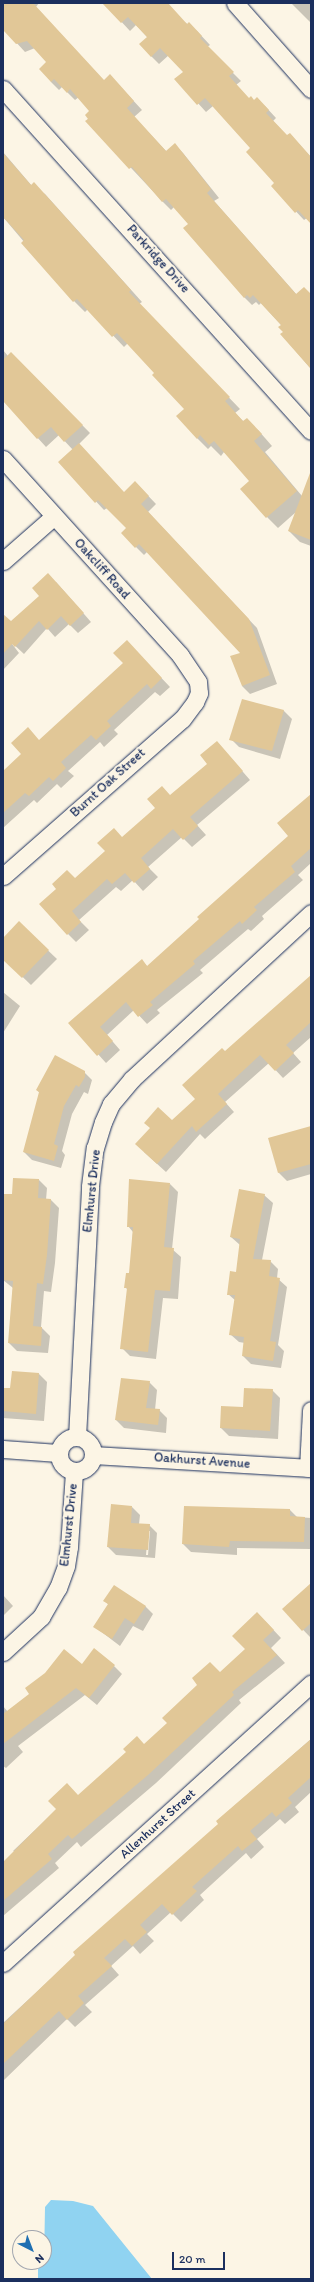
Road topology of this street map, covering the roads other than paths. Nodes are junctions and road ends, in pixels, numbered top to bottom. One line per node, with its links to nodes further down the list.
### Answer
1 (235, 3): 3 (street)
2 (3, 89): 4 (street, Parkridge Drive)
3 (311, 89)
4 (311, 431)
5 (3, 459): 6 (street, Oakcliff Road)
6 (54, 516): 7 (street); 8 (street, Oakcliff Road)
7 (3, 561)
8 (198, 682): 9 (street, Burnt Oak Street)
9 (3, 876)
10 (311, 913): 12 (street, Elmhurst Drive)
11 (311, 1410): 16 (street)
12 (77, 1437): 14 (street); 15 (street)
13 (3, 1449): 14 (street)
14 (58, 1453): 17 (street)
15 (93, 1455): 16 (street, Oakhurst Avenue); 17 (street)
16 (309, 1468)
17 (74, 1471): 18 (street, Elmhurst Drive)
18 (3, 1652)
19 (311, 1684): 20 (street, Allenhurst Street)
20 (3, 1963)

